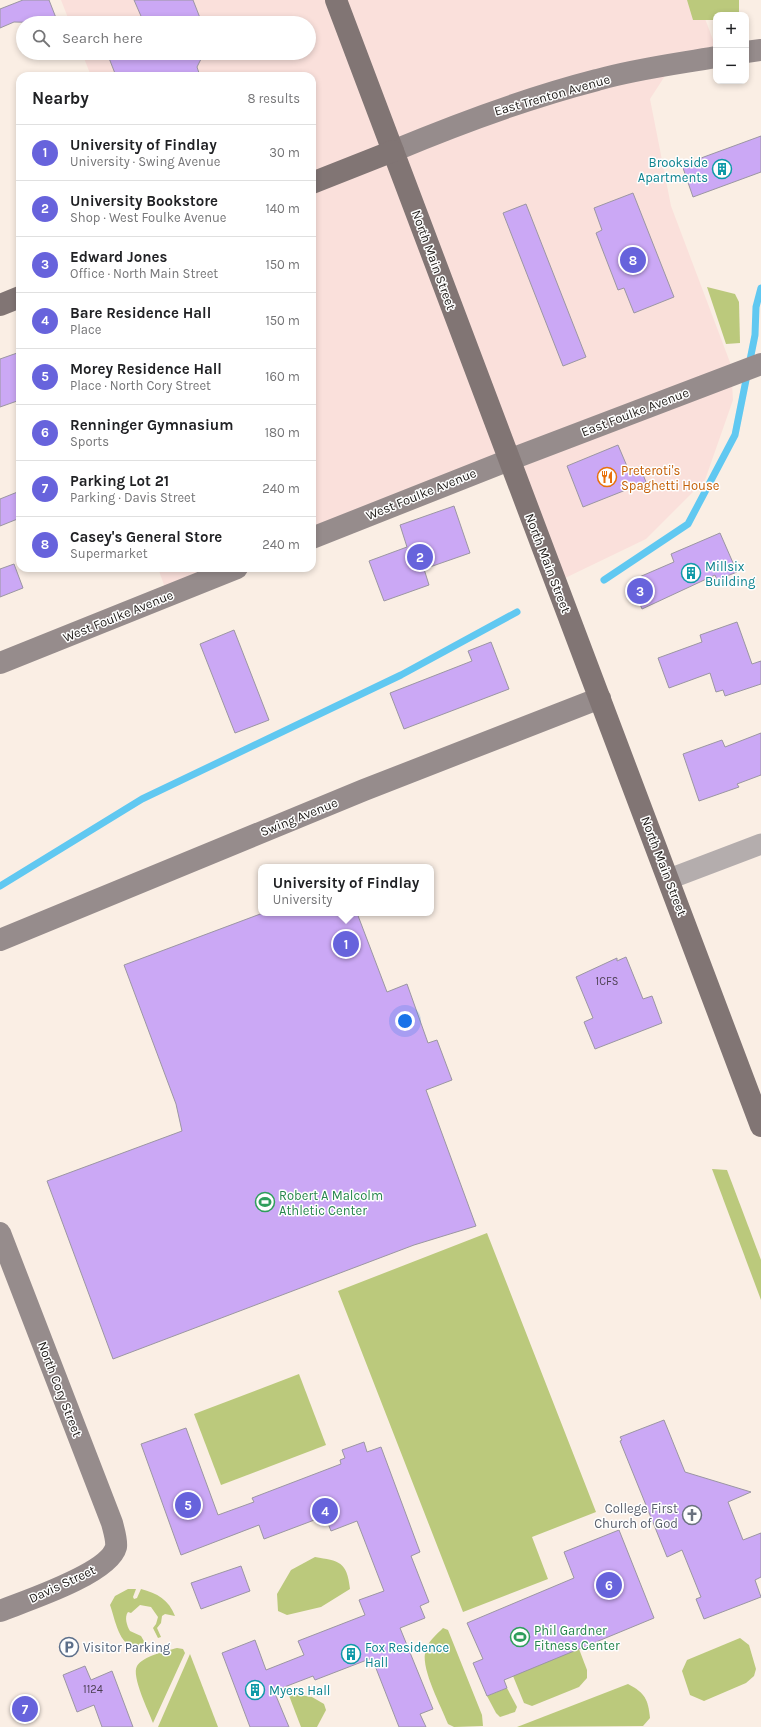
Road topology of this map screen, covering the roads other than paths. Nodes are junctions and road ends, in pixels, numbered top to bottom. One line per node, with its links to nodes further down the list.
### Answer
1 (336, 0): 5 (main road, North Main Street)
2 (761, 50): 3 (street)
3 (749, 52)
4 (713, 58): 5 (street, East Trenton Avenue)
5 (393, 151): 6 (main road); 10 (main road, North Main Street)
6 (316, 180)
7 (16, 299): 8 (main road)
8 (0, 305)
9 (761, 364): 10 (street, East Foulke Avenue)
10 (509, 460): 11 (street, West Foulke Avenue); 14 (main road, North Main Street)
11 (316, 536)
12 (227, 572): 13 (street, West Foulke Avenue)
13 (0, 663)
14 (600, 698): 16 (main road, North Main Street); 17 (street, Swing Avenue)
15 (761, 844): 16 (street)
16 (669, 879): 18 (main road, North Main Street)
17 (0, 940)
18 (761, 1126)
19 (0, 1233): 20 (street, North Cory Street)
20 (116, 1547): 21 (street, Davis Street)
21 (0, 1611)

